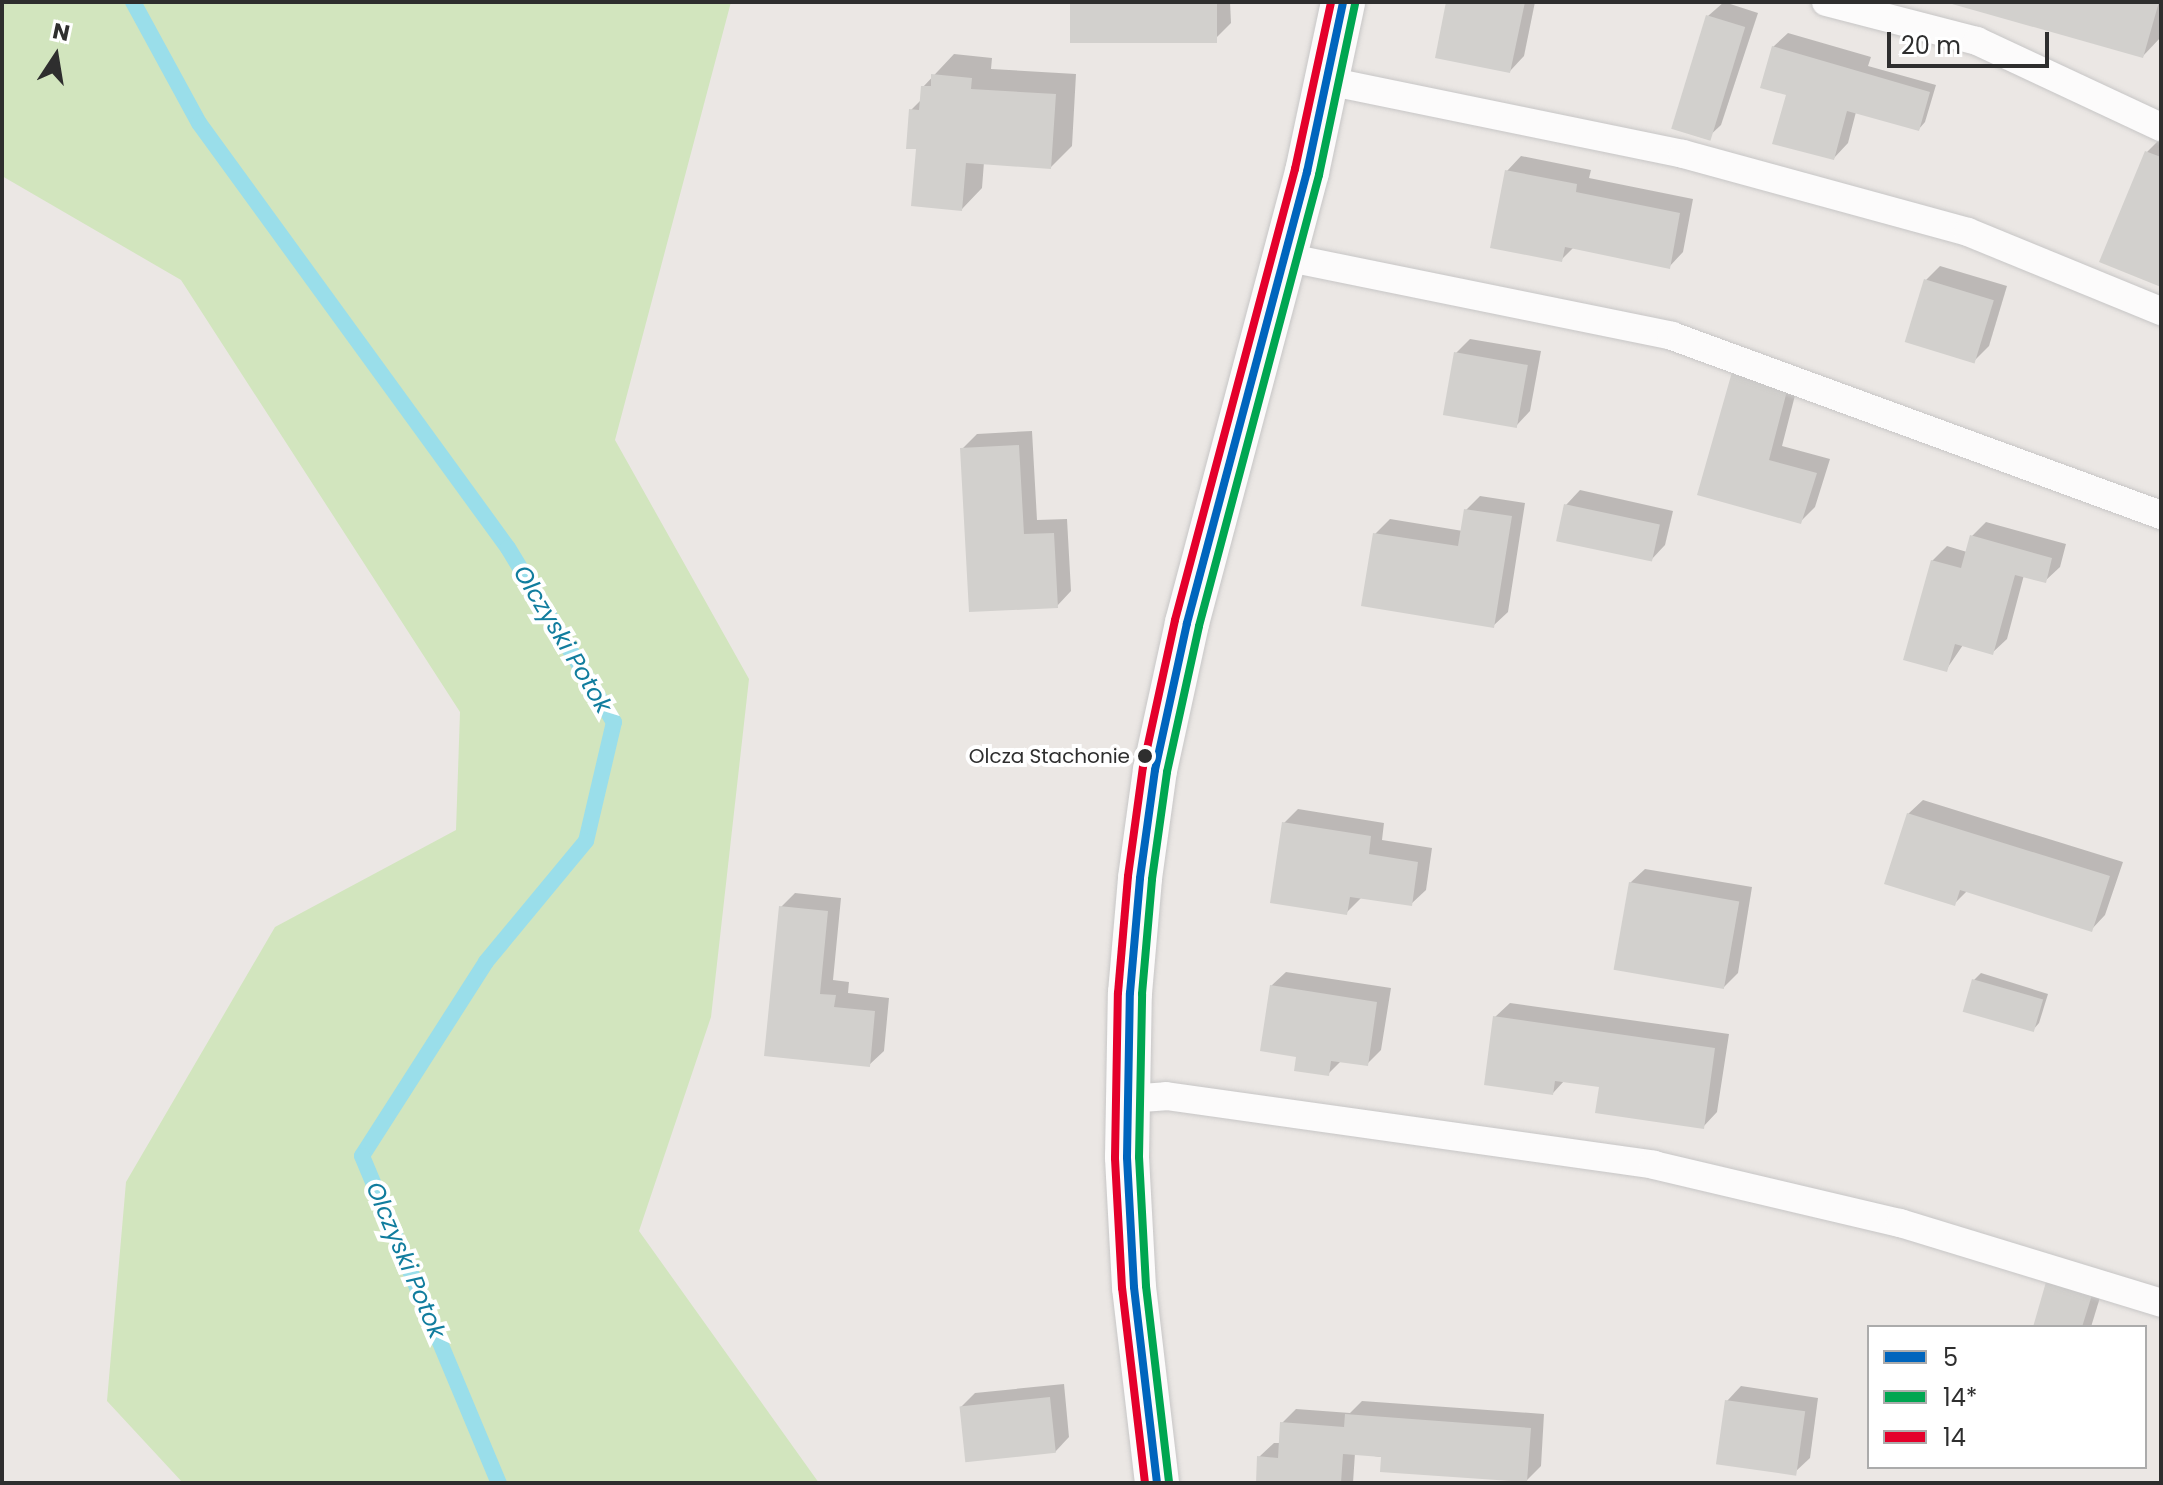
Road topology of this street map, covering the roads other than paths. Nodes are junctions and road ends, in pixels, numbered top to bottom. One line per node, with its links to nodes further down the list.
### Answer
1 (1343, 2): 3 (street)
2 (1826, 2): 4 (lane)
3 (1328, 81): 5 (street); 6 (lane)
4 (2161, 127)
5 (1285, 257): 7 (lane); 8 (street)
6 (2161, 311)
7 (2161, 515)
8 (1127, 1099): 9 (lane); 10 (street)
9 (2161, 1303)
10 (1157, 1483)

